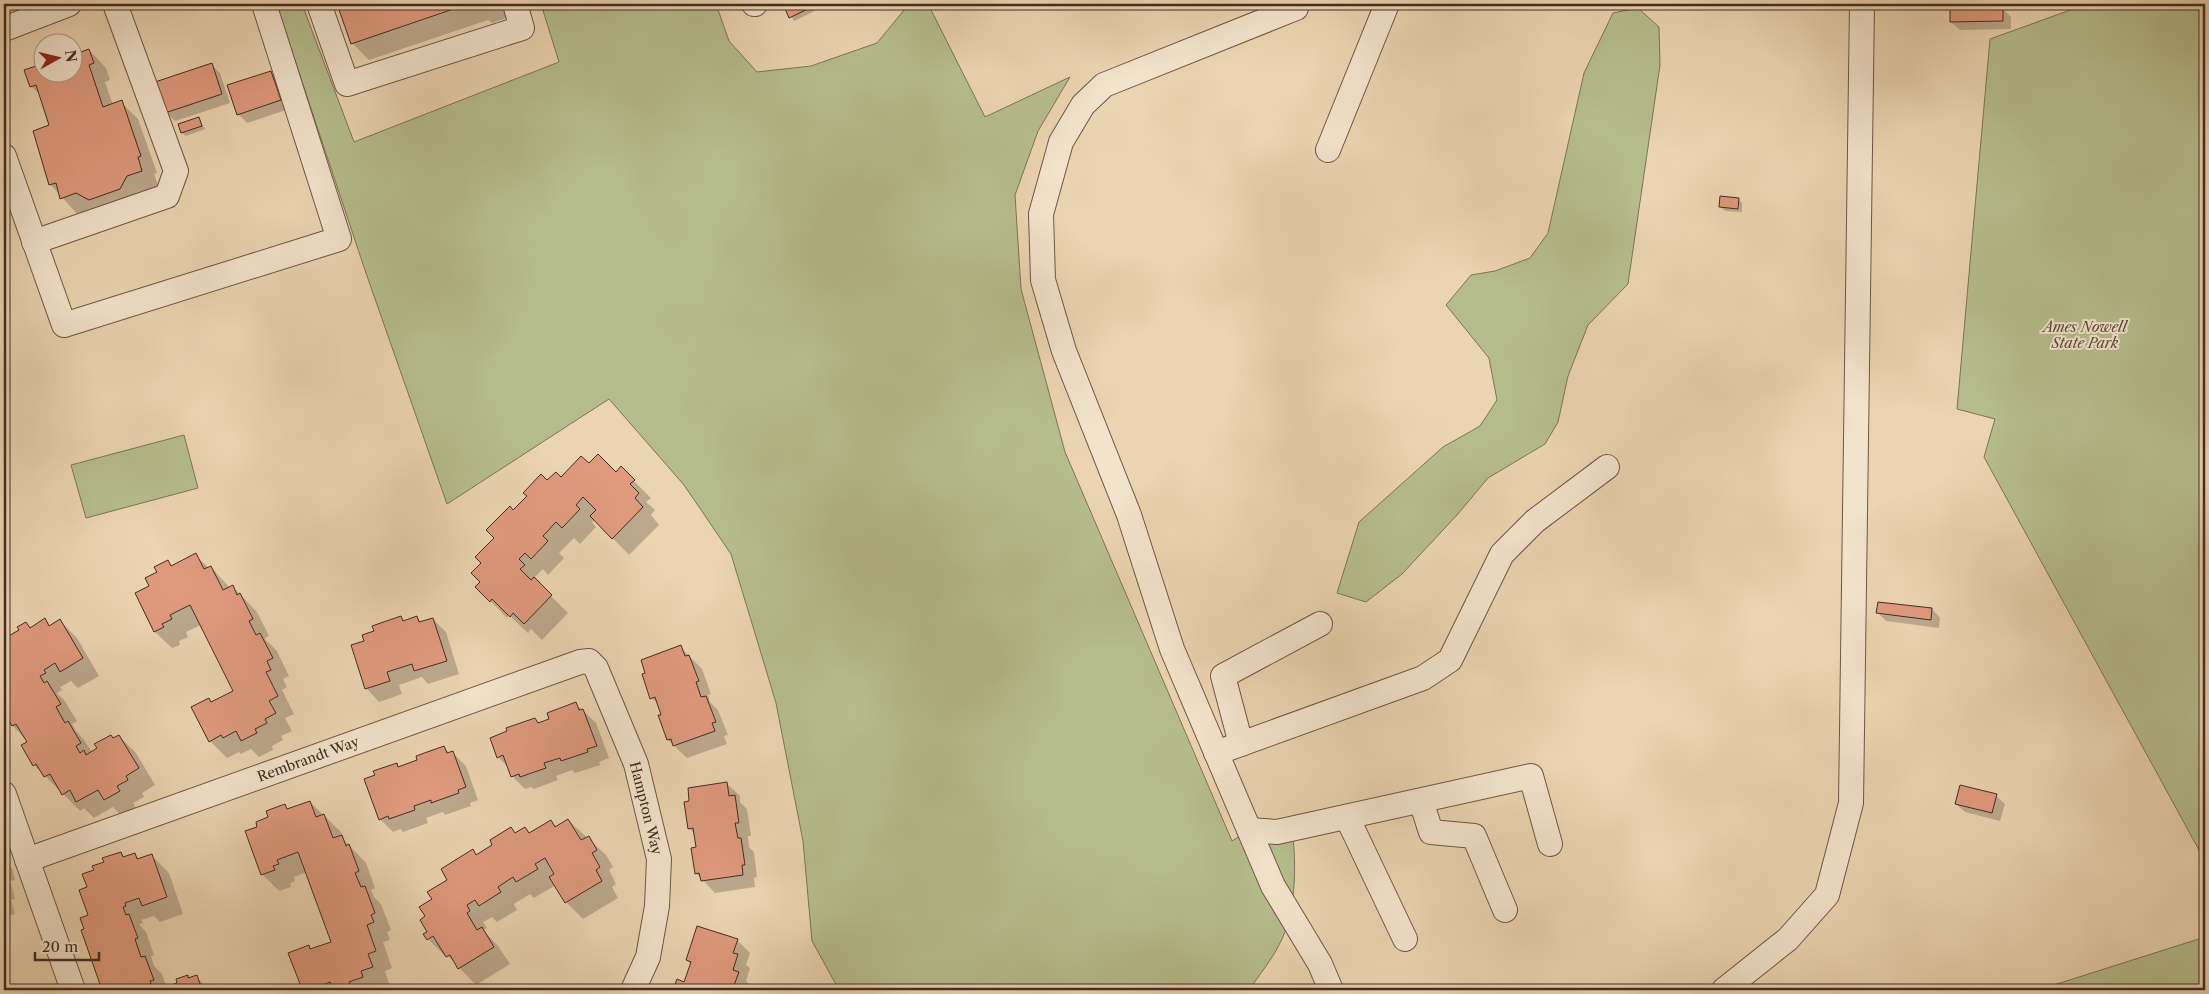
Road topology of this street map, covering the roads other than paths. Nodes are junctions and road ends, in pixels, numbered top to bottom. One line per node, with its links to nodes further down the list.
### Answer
1 (69, 4): 9 (street)
2 (116, 4): 12 (street)
3 (264, 4): 12 (street)
4 (319, 4): 5 (street)
5 (515, 4)
6 (1297, 4): 17 (street)
7 (1388, 4): 10 (street)
8 (1862, 4): 29 (street)
9 (4, 29)
10 (1328, 150)
11 (4, 156): 12 (street)
12 (34, 242)
13 (1606, 467): 16 (street)
14 (1320, 624): 16 (street)
15 (589, 661): 23 (street, Rembrandt Way); 27 (street, Hampton Way)
16 (1240, 744): 17 (street)
17 (1216, 753): 21 (street)
18 (4, 794): 23 (street)
19 (1421, 801): 20 (street); 22 (street); 24 (street)
20 (1347, 817): 21 (street); 25 (street)
21 (1249, 830): 28 (street)
22 (1550, 844)
23 (27, 860): 26 (street)
24 (1504, 910)
25 (1405, 939)
26 (73, 990)
27 (633, 990)
28 (1331, 990)
29 (1724, 990)

